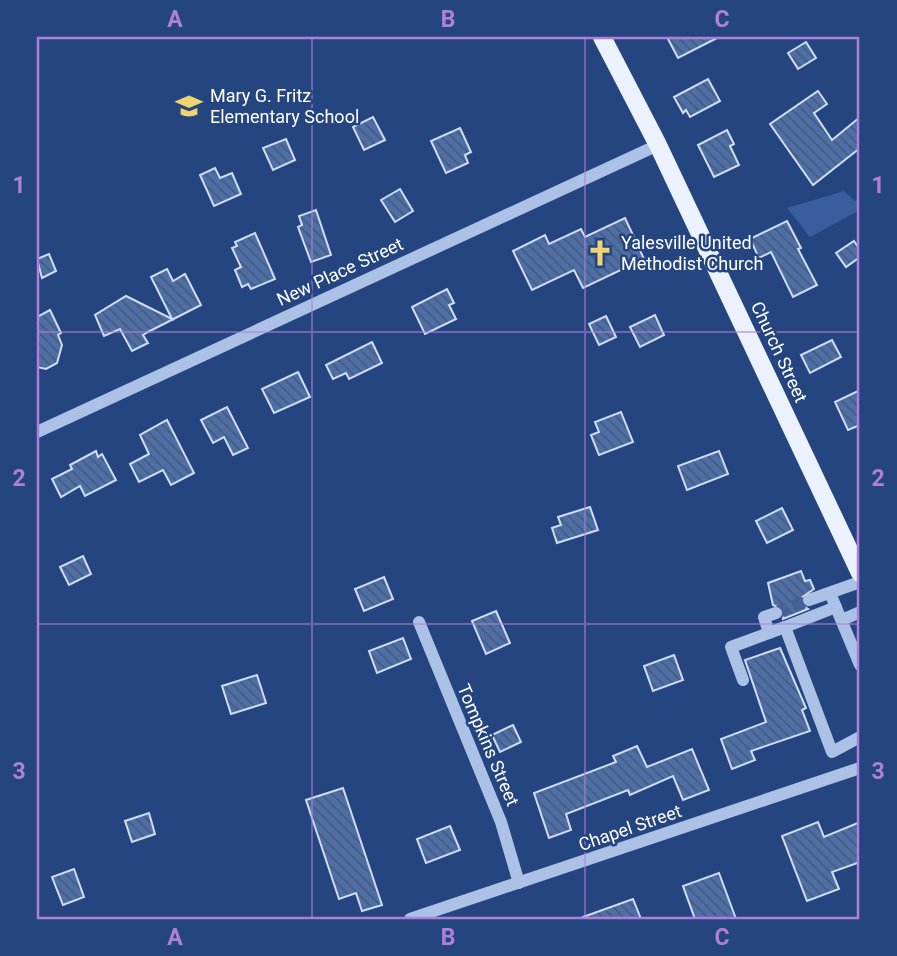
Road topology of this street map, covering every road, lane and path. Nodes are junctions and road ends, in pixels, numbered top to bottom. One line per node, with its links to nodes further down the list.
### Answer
1 (601, 37): 2 (main road, Church Street)
2 (658, 145): 3 (street, New Place Street); 4 (main road, Church Street)
3 (37, 432)
4 (860, 573)
5 (860, 582): 6 (street)
6 (830, 593): 7 (street); 8 (street)
7 (809, 600)
8 (836, 607): 11 (street); 13 (street)
9 (860, 612): 11 (street)
10 (776, 613): 14 (street)
11 (842, 620): 15 (street)
12 (419, 622): 21 (street, Tompkins Street)
13 (785, 626): 14 (street); 18 (street)
14 (769, 633): 16 (street)
15 (860, 665)
16 (743, 680)
17 (860, 737): 18 (street)
18 (838, 750): 20 (street)
19 (860, 768): 20 (street, Chapel Street)
20 (846, 773): 21 (street, Chapel Street)
21 (519, 883): 22 (street, Chapel Street)
22 (410, 919)

